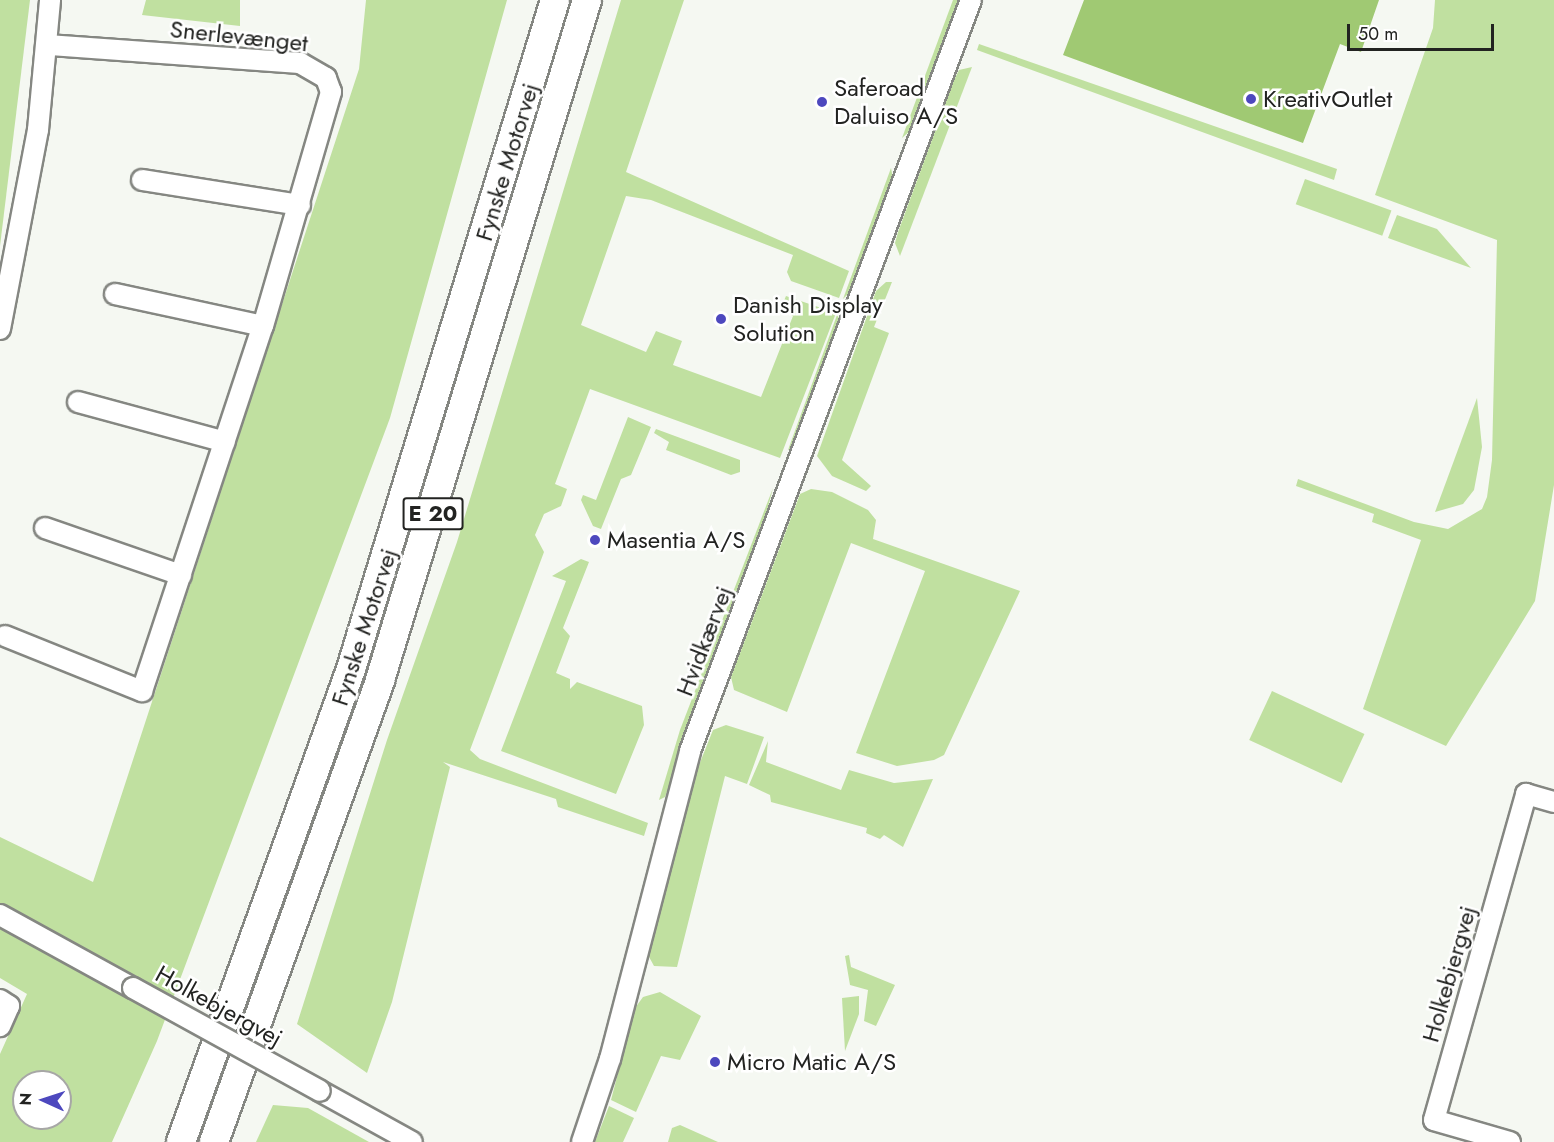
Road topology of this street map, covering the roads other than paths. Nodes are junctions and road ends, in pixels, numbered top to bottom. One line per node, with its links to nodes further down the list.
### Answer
1 (50, 0): 5 (street)
2 (555, 0): 20 (highway, Fynske Motorvej / E 20)
3 (587, 0): 21 (highway, Fynske Motorvej / E 20)
4 (971, 0): 23 (street, Hvidkærvej)
5 (47, 45): 7 (street, Snerlevænget); 10 (street)
6 (142, 180): 7 (street)
7 (300, 205): 9 (street, Snerlevænget)
8 (115, 294): 9 (street)
9 (263, 326): 12 (street, Snerlevænget)
10 (0, 329)
11 (78, 402): 12 (street)
12 (225, 442): 14 (street, Snerlevænget)
13 (45, 528): 14 (street)
14 (181, 575): 15 (street, Snerlevænget)
15 (5, 636)
16 (1554, 802): 24 (street, Holkebjergvej)
17 (0, 915): 22 (street, Holkebjergvej, bridge)
18 (0, 1000): 19 (street)
19 (0, 1026)
20 (181, 1142)
21 (214, 1142)
22 (412, 1142)
23 (582, 1142)
24 (1510, 1142)

